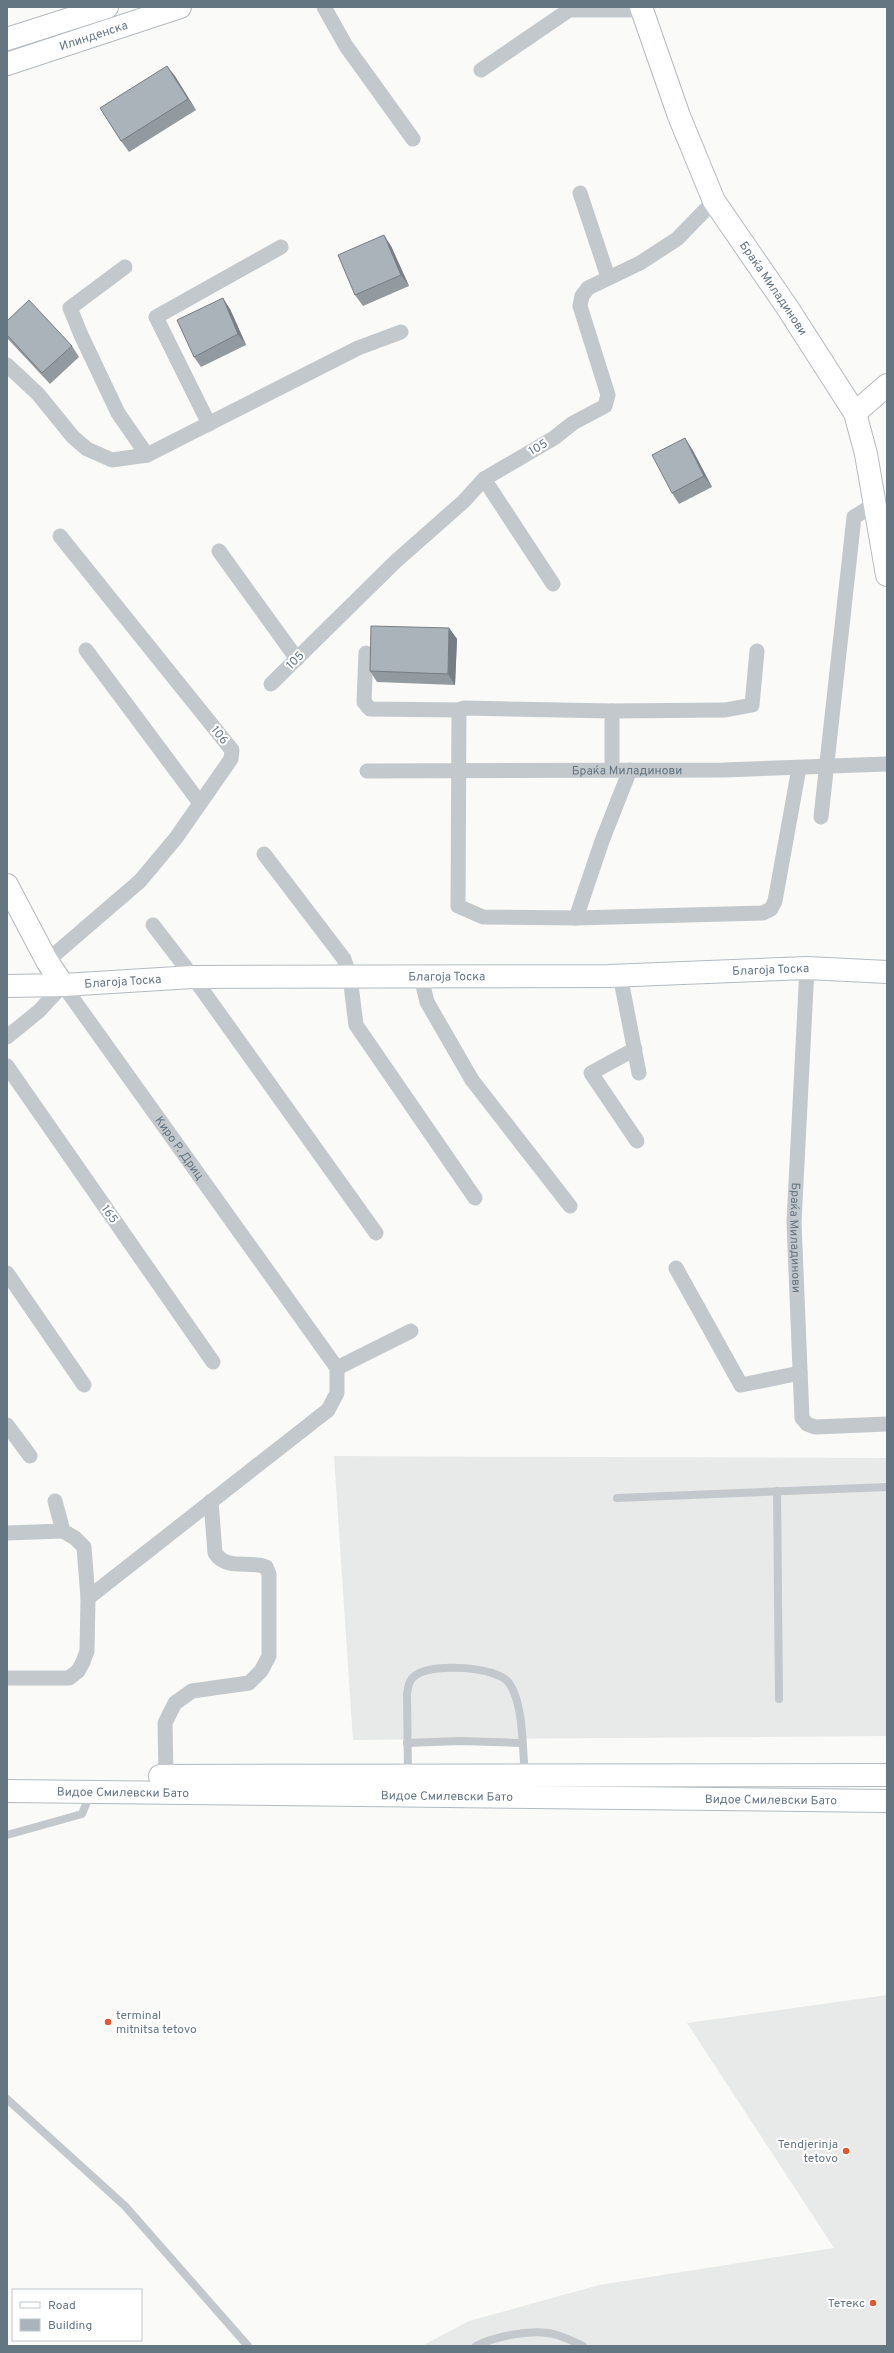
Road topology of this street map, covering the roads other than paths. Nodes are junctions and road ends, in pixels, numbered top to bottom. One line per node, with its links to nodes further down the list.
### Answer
1 (107, 7): 5 (street, Илинденска)
2 (180, 7): 6 (street, Илинденска)
3 (324, 7): 8 (street)
4 (641, 9): 7 (street); 10 (street, Браќа Миладинови)
5 (7, 39)
6 (7, 64)
7 (481, 70)
8 (413, 139)
9 (580, 193): 13 (street)
10 (714, 202): 13 (street, 105); 17 (street, Браќа Миладинови)
11 (281, 247): 18 (street)
12 (125, 268): 19 (street)
13 (608, 277): 20 (street, 105)
14 (402, 332): 18 (street)
15 (7, 365): 19 (street)
16 (887, 385): 17 (street)
17 (855, 413): 21 (street, Браќа Миладинови)
18 (209, 424): 19 (street)
19 (148, 455)
20 (484, 479): 25 (street); 29 (street, 105)
21 (875, 504): 24 (street, Браќа Миладинови); 35 (street)
22 (60, 536): 40 (street, 106)
23 (219, 551): 29 (street)
24 (887, 575)
25 (553, 584)
26 (86, 650): 40 (street)
27 (757, 651): 32 (street)
28 (366, 652): 31 (street)
29 (297, 659): 30 (street, 105)
30 (271, 684)
31 (459, 710): 32 (street); 36 (street)
32 (612, 711): 37 (street)
33 (887, 764): 35 (street, Браќа Миладинови)
34 (799, 768): 35 (street, Браќа Миладинови); 38 (street, Браќа Миладинови); 44 (street)
35 (824, 768): 41 (street)
36 (457, 769): 37 (street, Браќа Миладинови); 39 (street, Браќа Миладинови); 44 (street)
37 (612, 769): 38 (street, Браќа Миладинови)
38 (630, 770): 44 (street)
39 (367, 771)
40 (200, 802): 46 (street, 106)
41 (820, 817)
42 (264, 854): 51 (street)
43 (7, 885): 46 (street, Киро Р. Дриц)
44 (576, 918)
45 (153, 925): 50 (street)
46 (47, 961): 53 (street, Киро Р. Дриц)
47 (807, 968): 48 (street, Благоја Тоска); 49 (street, Благоја Тоска); 68 (street, Браќа Миладинови)
48 (887, 972)
49 (620, 975): 52 (street, Благоја Тоска); 56 (street)
50 (193, 977): 51 (street, Благоја Тоска); 53 (street, Благоја Тоска); 62 (street)
51 (350, 977): 52 (street, Благоја Тоска); 60 (street)
52 (421, 977): 61 (street)
53 (63, 985): 54 (street, Благоја Тоска); 55 (street); 67 (street, Киро Р. Дриц)
54 (7, 986)
55 (7, 1037)
56 (635, 1049): 58 (street); 59 (street)
57 (7, 1066): 66 (street, 165)
58 (639, 1073)
59 (637, 1141)
60 (475, 1198)
61 (570, 1206)
62 (376, 1233)
63 (676, 1268): 68 (street)
64 (7, 1273): 69 (street)
65 (411, 1331): 67 (street)
66 (213, 1362)
67 (336, 1368): 77 (street)
68 (800, 1373): 70 (street, Браќа Миладинови)
69 (84, 1385)
70 (887, 1424)
71 (7, 1425): 72 (street)
72 (30, 1456)
73 (887, 1487): 74 (lane)
74 (777, 1491): 75 (lane); 82 (lane)
75 (617, 1498)
76 (55, 1501): 78 (street)
77 (211, 1501): 80 (street); 86 (street)
78 (63, 1531): 79 (street); 80 (street)
79 (7, 1533)
80 (88, 1598): 81 (street)
81 (7, 1678)
82 (779, 1699)
83 (407, 1743): 84 (lane); 84 (lane); 87 (lane)
84 (522, 1743): 88 (lane)
85 (887, 1775): 88 (street, Видое Смилевски Бато)
86 (166, 1776): 87 (street, Видое Смилевски Бато); 89 (street, Видое Смилевски Бато)
87 (408, 1776): 88 (street, Видое Смилевски Бато)
88 (525, 1776)
89 (7, 1777)
90 (7, 1790): 91 (street, Видое Смилевски Бато)
91 (92, 1790): 92 (street, Видое Смилевски Бато); 93 (lane)
92 (887, 1801)
93 (7, 1835)
94 (7, 2099): 95 (lane)
95 (248, 2346)
96 (476, 2346): 97 (lane)
97 (583, 2346)

